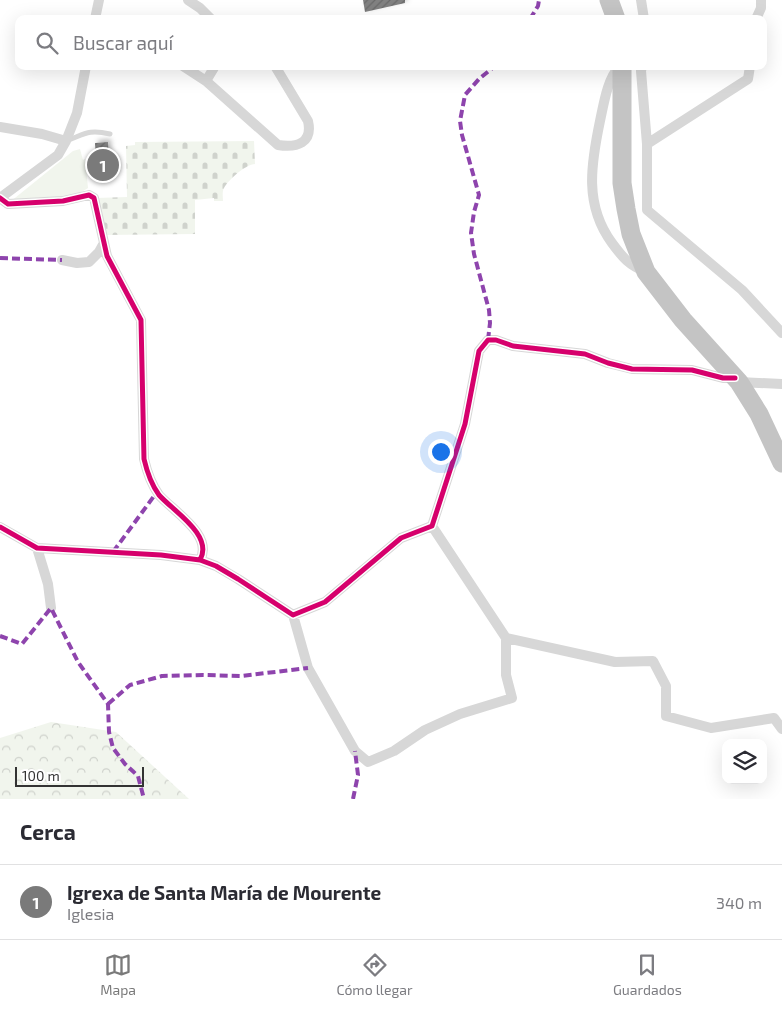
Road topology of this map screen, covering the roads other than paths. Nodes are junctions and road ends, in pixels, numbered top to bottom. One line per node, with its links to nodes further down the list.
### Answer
1 (99, 0): 6 (street)
2 (188, 0): 7 (street)
3 (609, 0): 8 (highway)
4 (641, 0): 9 (street)
5 (761, 0): 10 (street)
6 (96, 15)
7 (207, 15)
8 (615, 15)
9 (643, 15)
10 (758, 15)
11 (85, 70): 22 (street)
12 (189, 70): 19 (street)
13 (213, 70): 19 (street)
14 (276, 70): 19 (street)
15 (617, 70): 29 (street)
16 (621, 70): 29 (highway)
17 (641, 70): 23 (street)
18 (749, 70): 23 (street)
19 (206, 81)
20 (0, 127): 22 (street)
21 (110, 134): 22 (lane)
22 (66, 141): 24 (street)
23 (647, 144): 30 (street)
24 (0, 198): 25 (street)
25 (104, 243): 27 (street); 28 (street)
26 (62, 260): 28 (street)
27 (109, 260): 28 (street); 36 (street)
28 (89, 262)
29 (646, 272): 31 (highway)
30 (782, 333)
31 (737, 380): 32 (street); 33 (highway); 34 (street)
32 (782, 384)
33 (782, 463)
34 (432, 526): 41 (street); 42 (street)
35 (0, 527): 37 (street)
36 (200, 537): 38 (street); 39 (street)
37 (37, 548): 38 (street); 40 (street)
38 (200, 560): 39 (street)
39 (216, 566): 41 (street)
40 (51, 608)
41 (293, 615): 42 (street)
42 (506, 638): 43 (street)
43 (782, 729)

